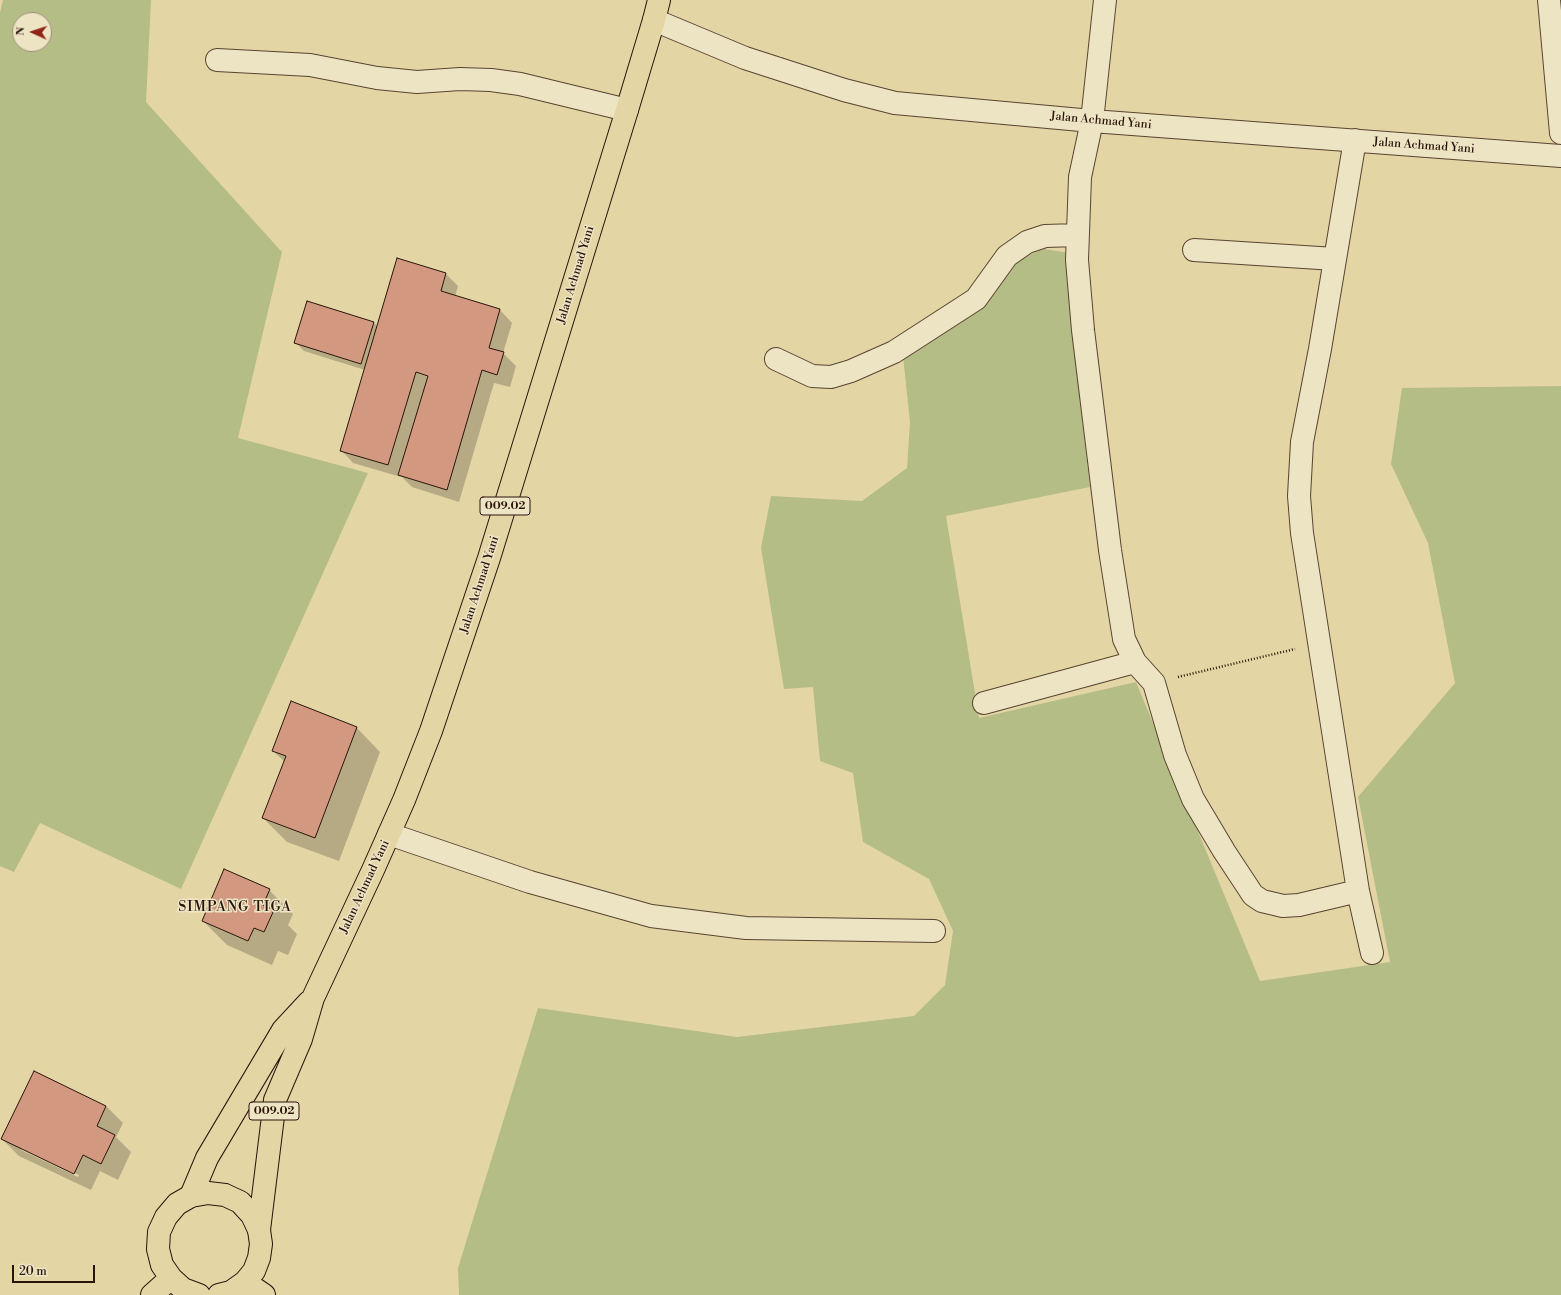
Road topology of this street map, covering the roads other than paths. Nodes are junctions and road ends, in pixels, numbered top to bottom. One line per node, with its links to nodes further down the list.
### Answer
1 (1105, 0): 6 (street)
2 (1549, 0): 7 (street)
3 (656, 10): 5 (main road, Jalan Achmad Yani / 009.02); 6 (street, Jalan Achmad Yani)
4 (217, 60): 5 (street)
5 (627, 110): 16 (main road, Jalan Achmad Yani / 009.02)
6 (1092, 120): 8 (street, Jalan Achmad Yani); 10 (street)
7 (1561, 133)
8 (1355, 140): 9 (street, Jalan Achmad Yani); 12 (street)
9 (1561, 156)
10 (1077, 235): 13 (street); 14 (street)
11 (1194, 250): 12 (street)
12 (1335, 259): 17 (street)
13 (776, 359)
14 (1135, 662): 15 (street); 17 (street)
15 (984, 703)
16 (389, 834): 18 (street); 20 (main road, Jalan Achmad Yani / 009.02)
17 (1358, 891): 19 (street)
18 (934, 931)
19 (1372, 953)
20 (313, 998): 21 (main road, Jalan Achmad Yani / 009.02); 22 (main road, Jalan Achmad Yani / 009.02)
21 (191, 1196): 22 (main road); 23 (main road)
22 (259, 1230): 24 (main road)
23 (171, 1278): 25 (main road); 26 (main road)
24 (245, 1282): 27 (main road); 28 (main road)
25 (152, 1295)
26 (199, 1295)
27 (219, 1295)
28 (264, 1295)

